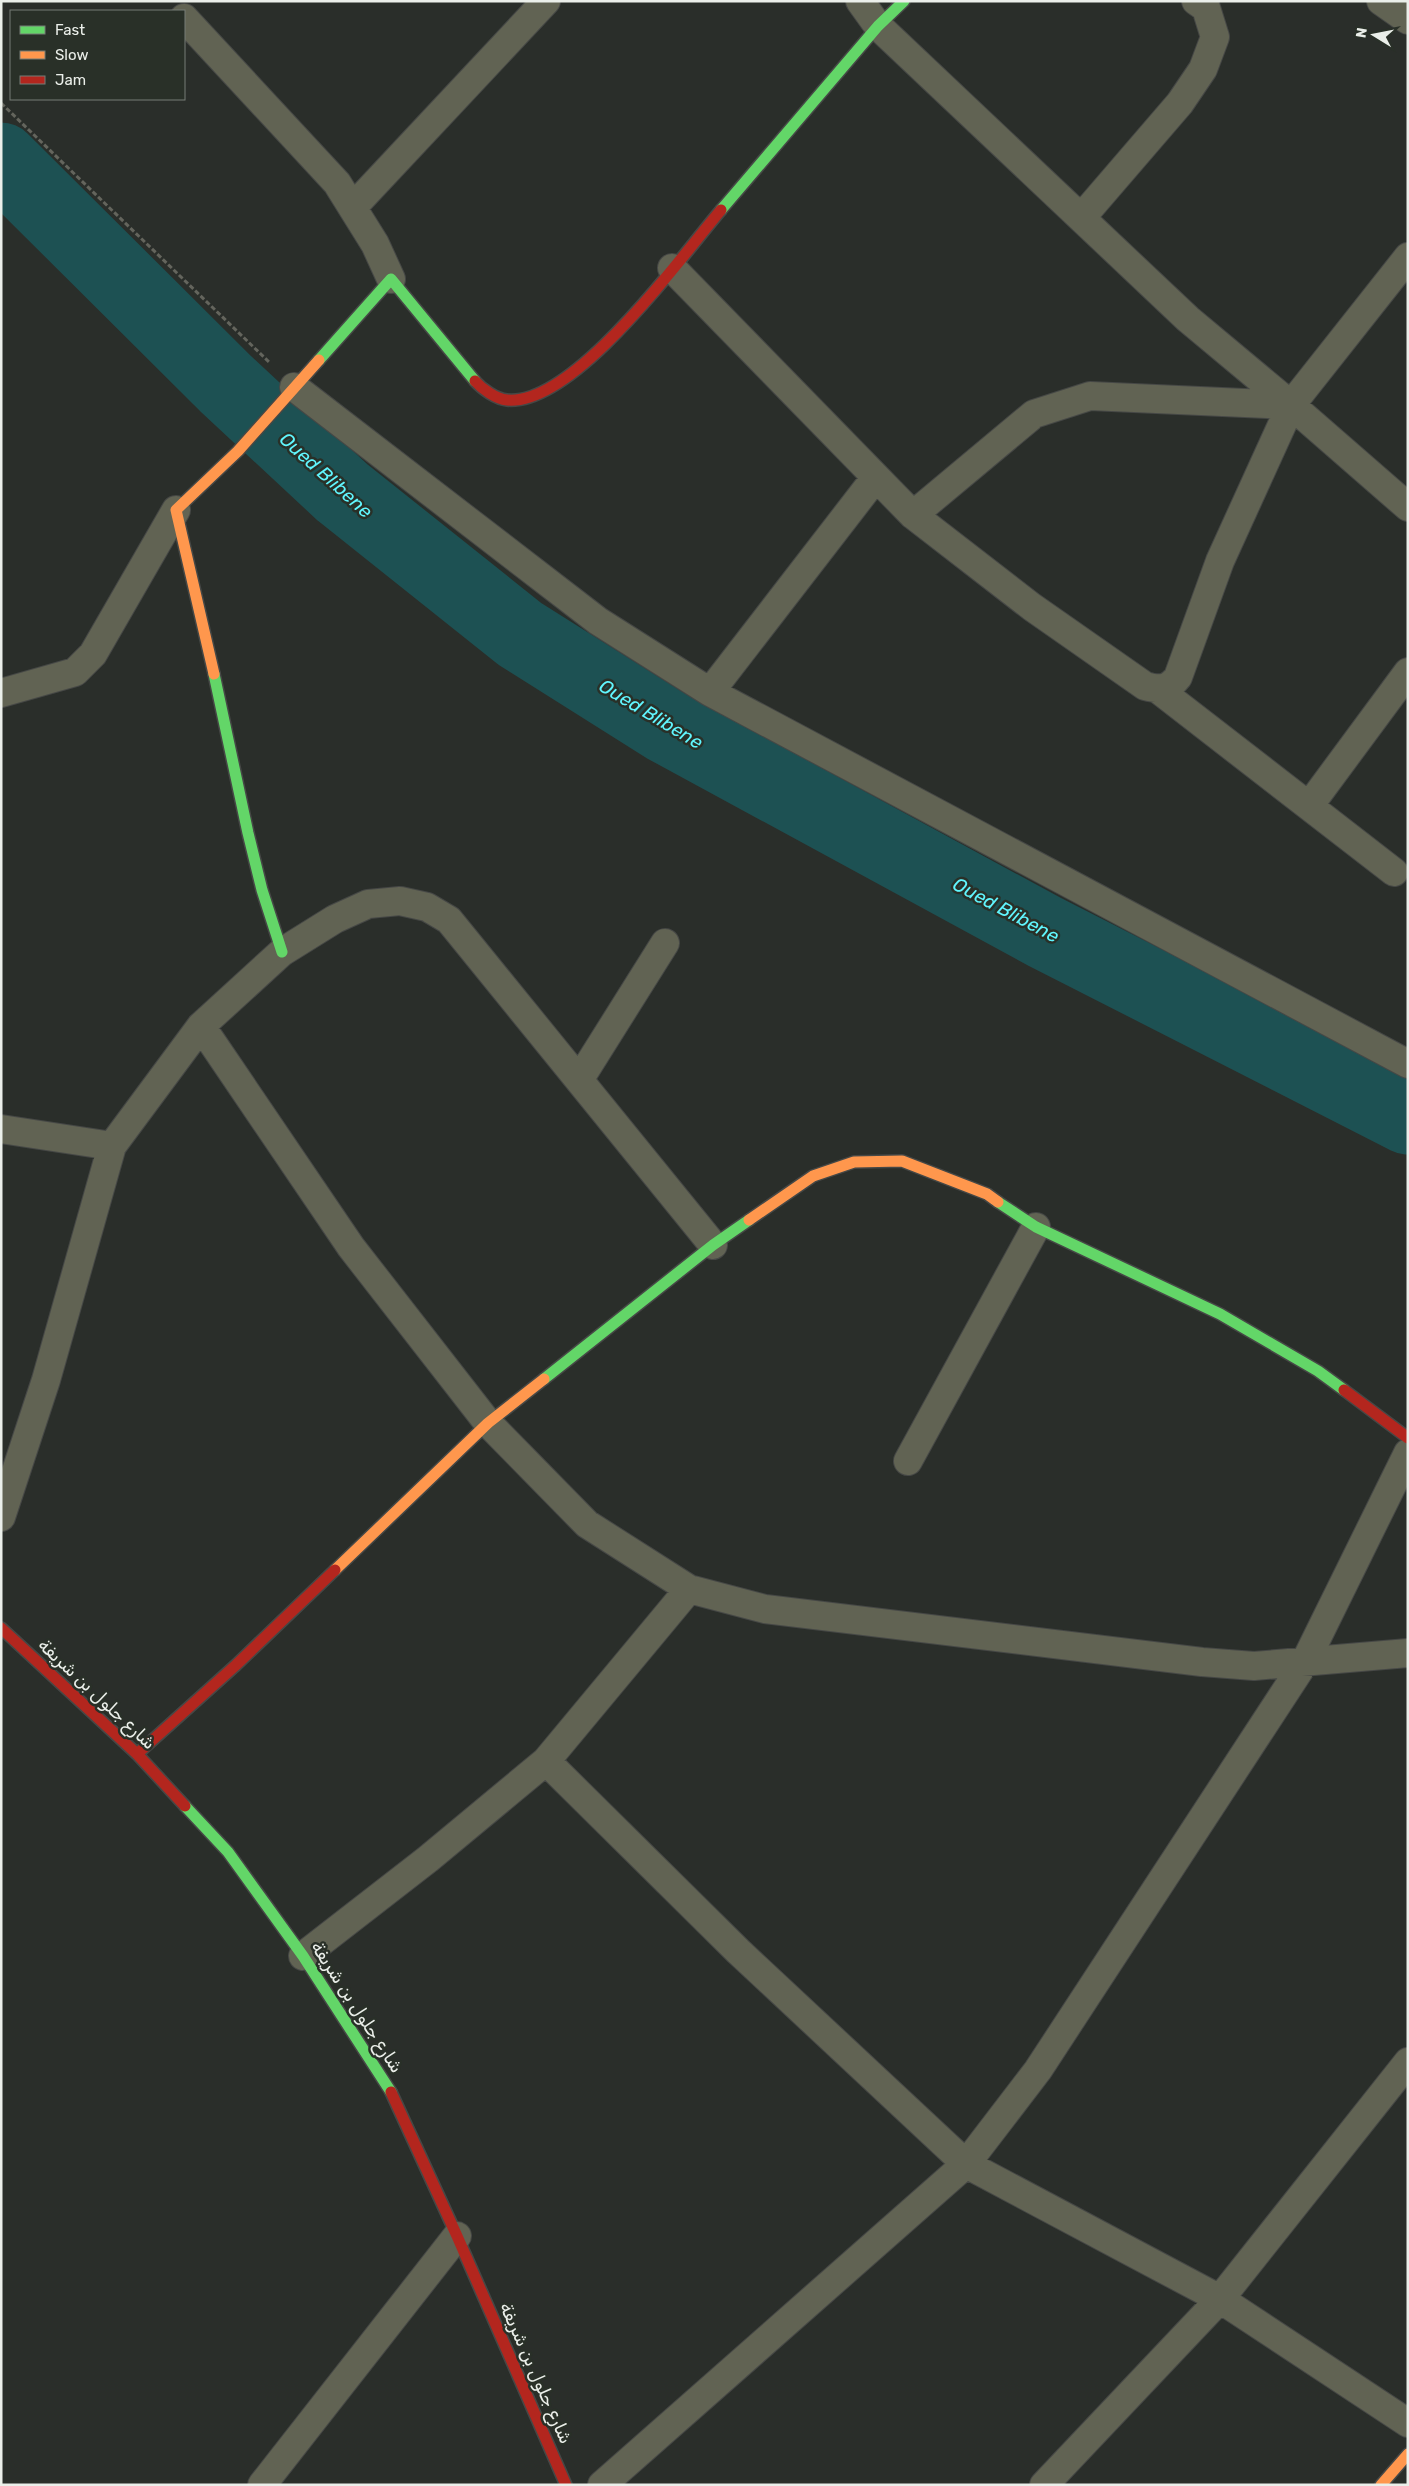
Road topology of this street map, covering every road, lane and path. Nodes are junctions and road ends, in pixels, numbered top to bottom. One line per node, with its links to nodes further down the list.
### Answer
1 (168, 1): 7 (street)
2 (546, 1): 12 (street)
3 (860, 1): 10 (street)
4 (904, 1): 10 (street)
5 (1196, 1): 13 (street)
6 (1380, 1): 9 (street)
7 (177, 10)
8 (185, 19): 12 (street)
9 (1408, 20)
10 (878, 26): 13 (street); 15 (street)
11 (1, 103): 17 (path)
12 (353, 207): 16 (street)
13 (1081, 218): 18 (street)
14 (1408, 257): 18 (street)
15 (672, 268): 16 (street); 19 (street)
16 (391, 279): 17 (street)
17 (287, 395): 21 (street); 25 (street)
18 (1291, 405): 20 (street); 22 (street); 24 (street)
19 (876, 477): 22 (street); 25 (street)
20 (1408, 507)
21 (176, 510): 26 (street); 30 (street)
22 (912, 515): 24 (street)
23 (1408, 672): 27 (street)
24 (1160, 690): 27 (street)
25 (710, 692): 32 (street)
26 (1, 693)
27 (1309, 806): 28 (street)
28 (1394, 872)
29 (665, 943): 33 (street)
30 (282, 952): 31 (street); 33 (street)
31 (201, 1026): 35 (street); 38 (street)
32 (1408, 1064)
33 (579, 1080): 37 (street)
34 (1, 1129): 35 (street)
35 (112, 1146): 42 (street)
36 (1036, 1227): 37 (street); 39 (street); 41 (street)
37 (713, 1245): 38 (street)
38 (488, 1423): 43 (street); 47 (street)
39 (1408, 1438)
40 (1408, 1453): 46 (street)
41 (908, 1462)
42 (1, 1517)
43 (689, 1589): 46 (street); 48 (street)
44 (1, 1628): 47 (street, شارع جلول بن شريفة)
45 (1408, 1653): 46 (street)
46 (1306, 1660): 51 (street)
47 (137, 1754): 49 (street, شارع جلول بن شريفة)
48 (546, 1761): 49 (street); 51 (street)
49 (303, 1956): 52 (street, شارع جلول بن شريفة)
50 (1408, 2062): 53 (street)
51 (966, 2164): 53 (street); 58 (street)
52 (457, 2236): 56 (street); 57 (street, شارع جلول بن شريفة)
53 (1220, 2299): 54 (street); 59 (street)
54 (1408, 2423)
55 (1408, 2454): 60 (street)
56 (262, 2485)
57 (566, 2485)
58 (602, 2485)
59 (1044, 2485)
60 (1381, 2485)

